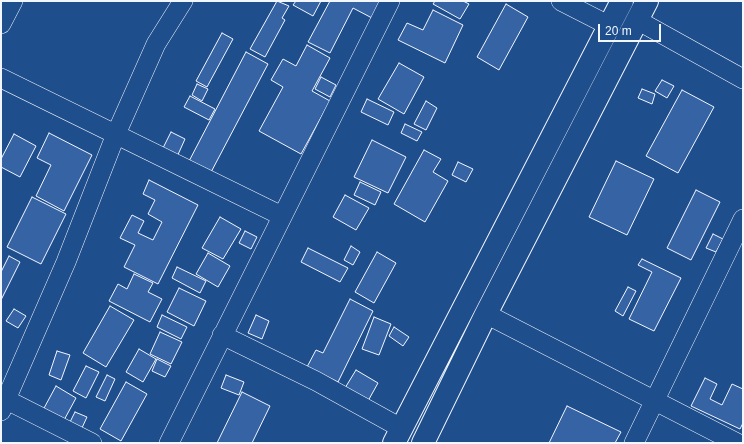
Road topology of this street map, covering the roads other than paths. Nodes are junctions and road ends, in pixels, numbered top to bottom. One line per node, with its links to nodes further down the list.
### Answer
1 (13, 1): 8 (street)
2 (183, 1): 12 (street)
3 (390, 1): 13 (street)
4 (561, 1): 9 (street)
5 (622, 1): 9 (street)
6 (646, 1): 7 (street)
7 (637, 20): 11 (street); 15 (street)
8 (1, 24)
9 (610, 26): 19 (street)
10 (1, 78): 12 (street)
11 (743, 79)
12 (116, 134): 13 (street); 18 (street)
13 (282, 216): 16 (street)
14 (743, 219): 17 (street)
15 (486, 314): 17 (street); 20 (street)
16 (222, 335): 19 (street); 22 (street)
17 (655, 401): 23 (street); 24 (street)
18 (3, 403): 21 (street)
19 (398, 435)
20 (427, 442)
21 (92, 443)
22 (169, 443)
23 (634, 443)
24 (737, 443)

